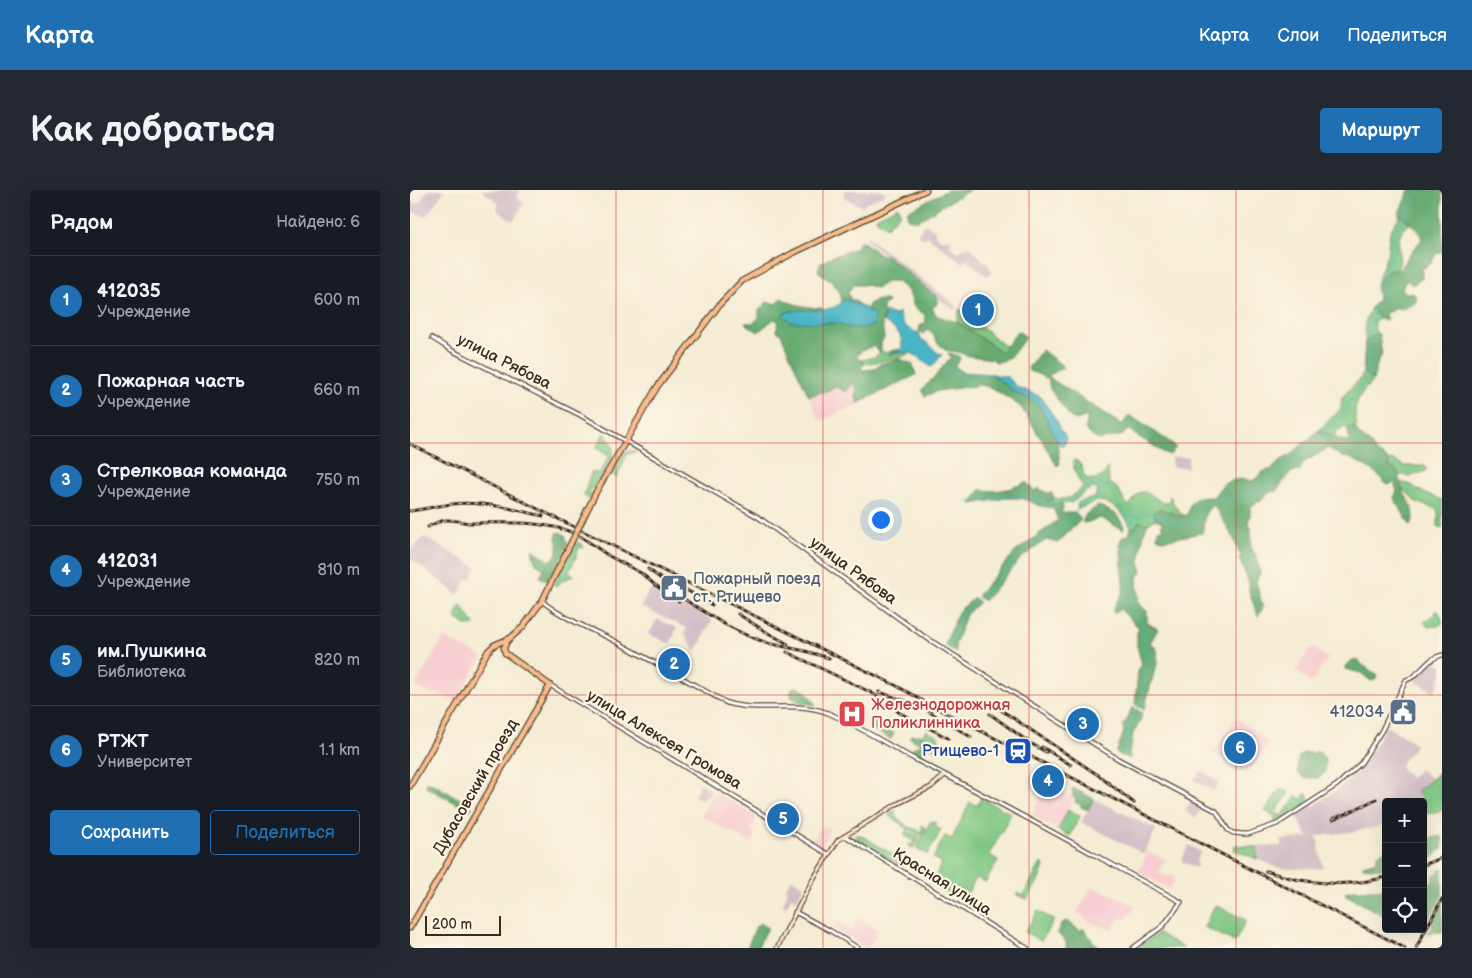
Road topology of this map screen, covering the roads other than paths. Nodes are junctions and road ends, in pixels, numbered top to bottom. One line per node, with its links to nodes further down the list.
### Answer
1 (926, 190): 3 (main road)
2 (432, 338): 3 (street, улица Рябова)
3 (626, 442): 4 (main road, bridge); 8 (street, улица Рябова)
4 (542, 601): 5 (main road); 10 (street)
5 (512, 637): 6 (main road); 7 (main road)
6 (494, 644): 7 (main road, улица Алексея Громова); 11 (main road)
7 (505, 653): 9 (main road, улица Алексея Громова)
8 (1442, 655)
9 (550, 685): 13 (street, улица Алексея Громова); 15 (main road, Дубасовский проезд)
10 (946, 775): 12 (main road); 19 (street)
11 (410, 786)
12 (845, 836): 13 (main road); 18 (street, Красная улица)
13 (828, 854): 14 (main road)
14 (795, 912): 16 (main road); 17 (street)
15 (410, 928)
16 (777, 948)
17 (858, 948)
18 (1027, 948)
19 (1133, 948)

